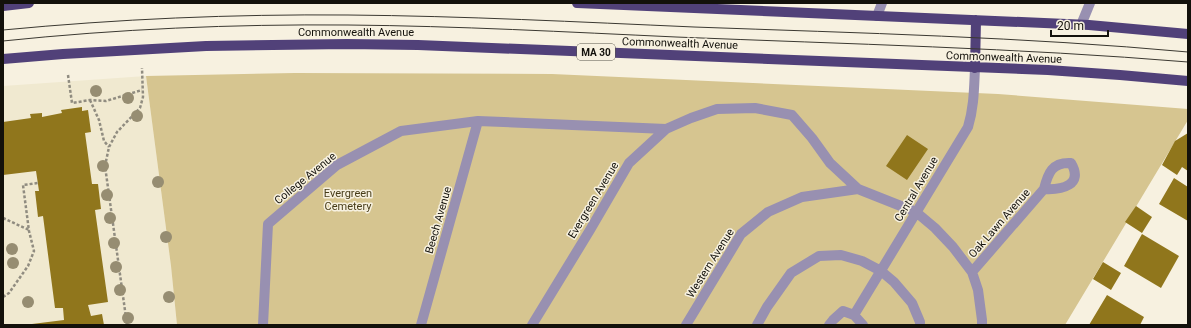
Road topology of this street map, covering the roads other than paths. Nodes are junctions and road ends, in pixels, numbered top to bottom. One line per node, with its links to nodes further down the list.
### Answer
1 (29, 3): 5 (main road)
2 (577, 3): 6 (main road)
3 (882, 3): 6 (street)
4 (1090, 3): 8 (street)
5 (3, 6)
6 (876, 16): 7 (main road)
7 (976, 20): 8 (main road); 11 (main road)
8 (1081, 25): 9 (main road)
9 (1188, 34)
10 (3, 60): 11 (main road, Commonwealth Avenue / MA 30)
11 (975, 68): 12 (main road, Commonwealth Avenue / MA 30); 17 (street, Central Avenue)
12 (1188, 81)
13 (478, 121): 14 (street, College Avenue); 21 (street, College Avenue); 22 (street, Beech Avenue)
14 (666, 129): 15 (street, Evergreen Avenue); 23 (street, Evergreen Avenue)
15 (858, 189): 17 (street, Western Avenue); 24 (street, Western Avenue)
16 (1044, 189): 19 (street, Oak Lawn Avenue)
17 (916, 212): 18 (street, Central Avenue); 19 (street, Western Avenue)
18 (880, 271): 20 (street, Central Avenue); 25 (street); 28 (street)
19 (972, 272): 29 (street, Western Avenue)
20 (854, 315): 26 (street); 27 (street)
21 (263, 325)
22 (421, 325)
23 (532, 325)
24 (686, 325)
25 (757, 325)
26 (829, 325)
27 (863, 325)
28 (920, 325)
29 (982, 325)

